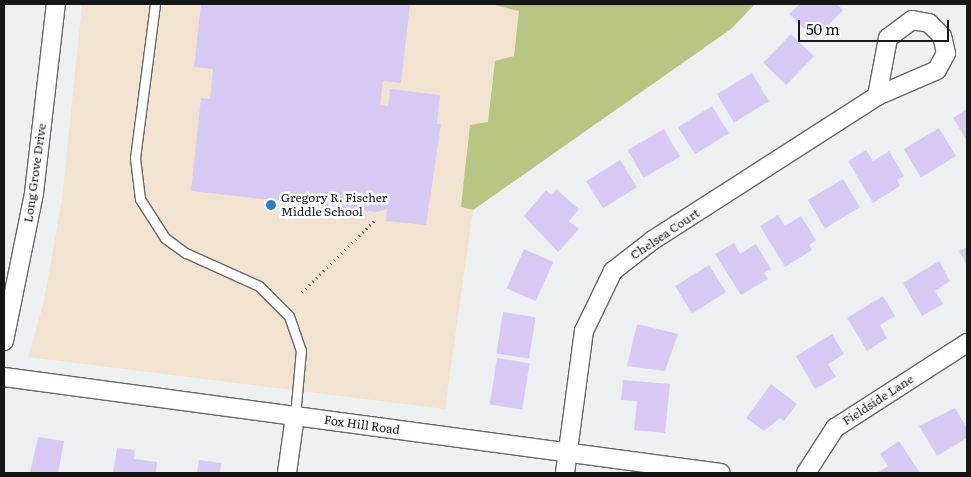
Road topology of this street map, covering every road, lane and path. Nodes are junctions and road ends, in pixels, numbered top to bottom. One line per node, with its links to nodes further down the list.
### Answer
1 (56, 4): 6 (street, Long Grove Drive)
2 (155, 4): 9 (lane)
3 (878, 96): 3 (street, Chelsea Court); 10 (street, Chelsea Court)
4 (376, 219): 5 (path)
5 (302, 292)
6 (4, 341)
7 (967, 343): 14 (street, Fieldside Lane)
8 (4, 378): 9 (street, Fox Hill Road)
9 (295, 416): 10 (street, Fox Hill Road); 11 (street)
10 (568, 452): 12 (street, Chelsea Court); 13 (street, Fox Hill Road)
11 (287, 473)
12 (565, 473)
13 (721, 473)
14 (806, 473)

